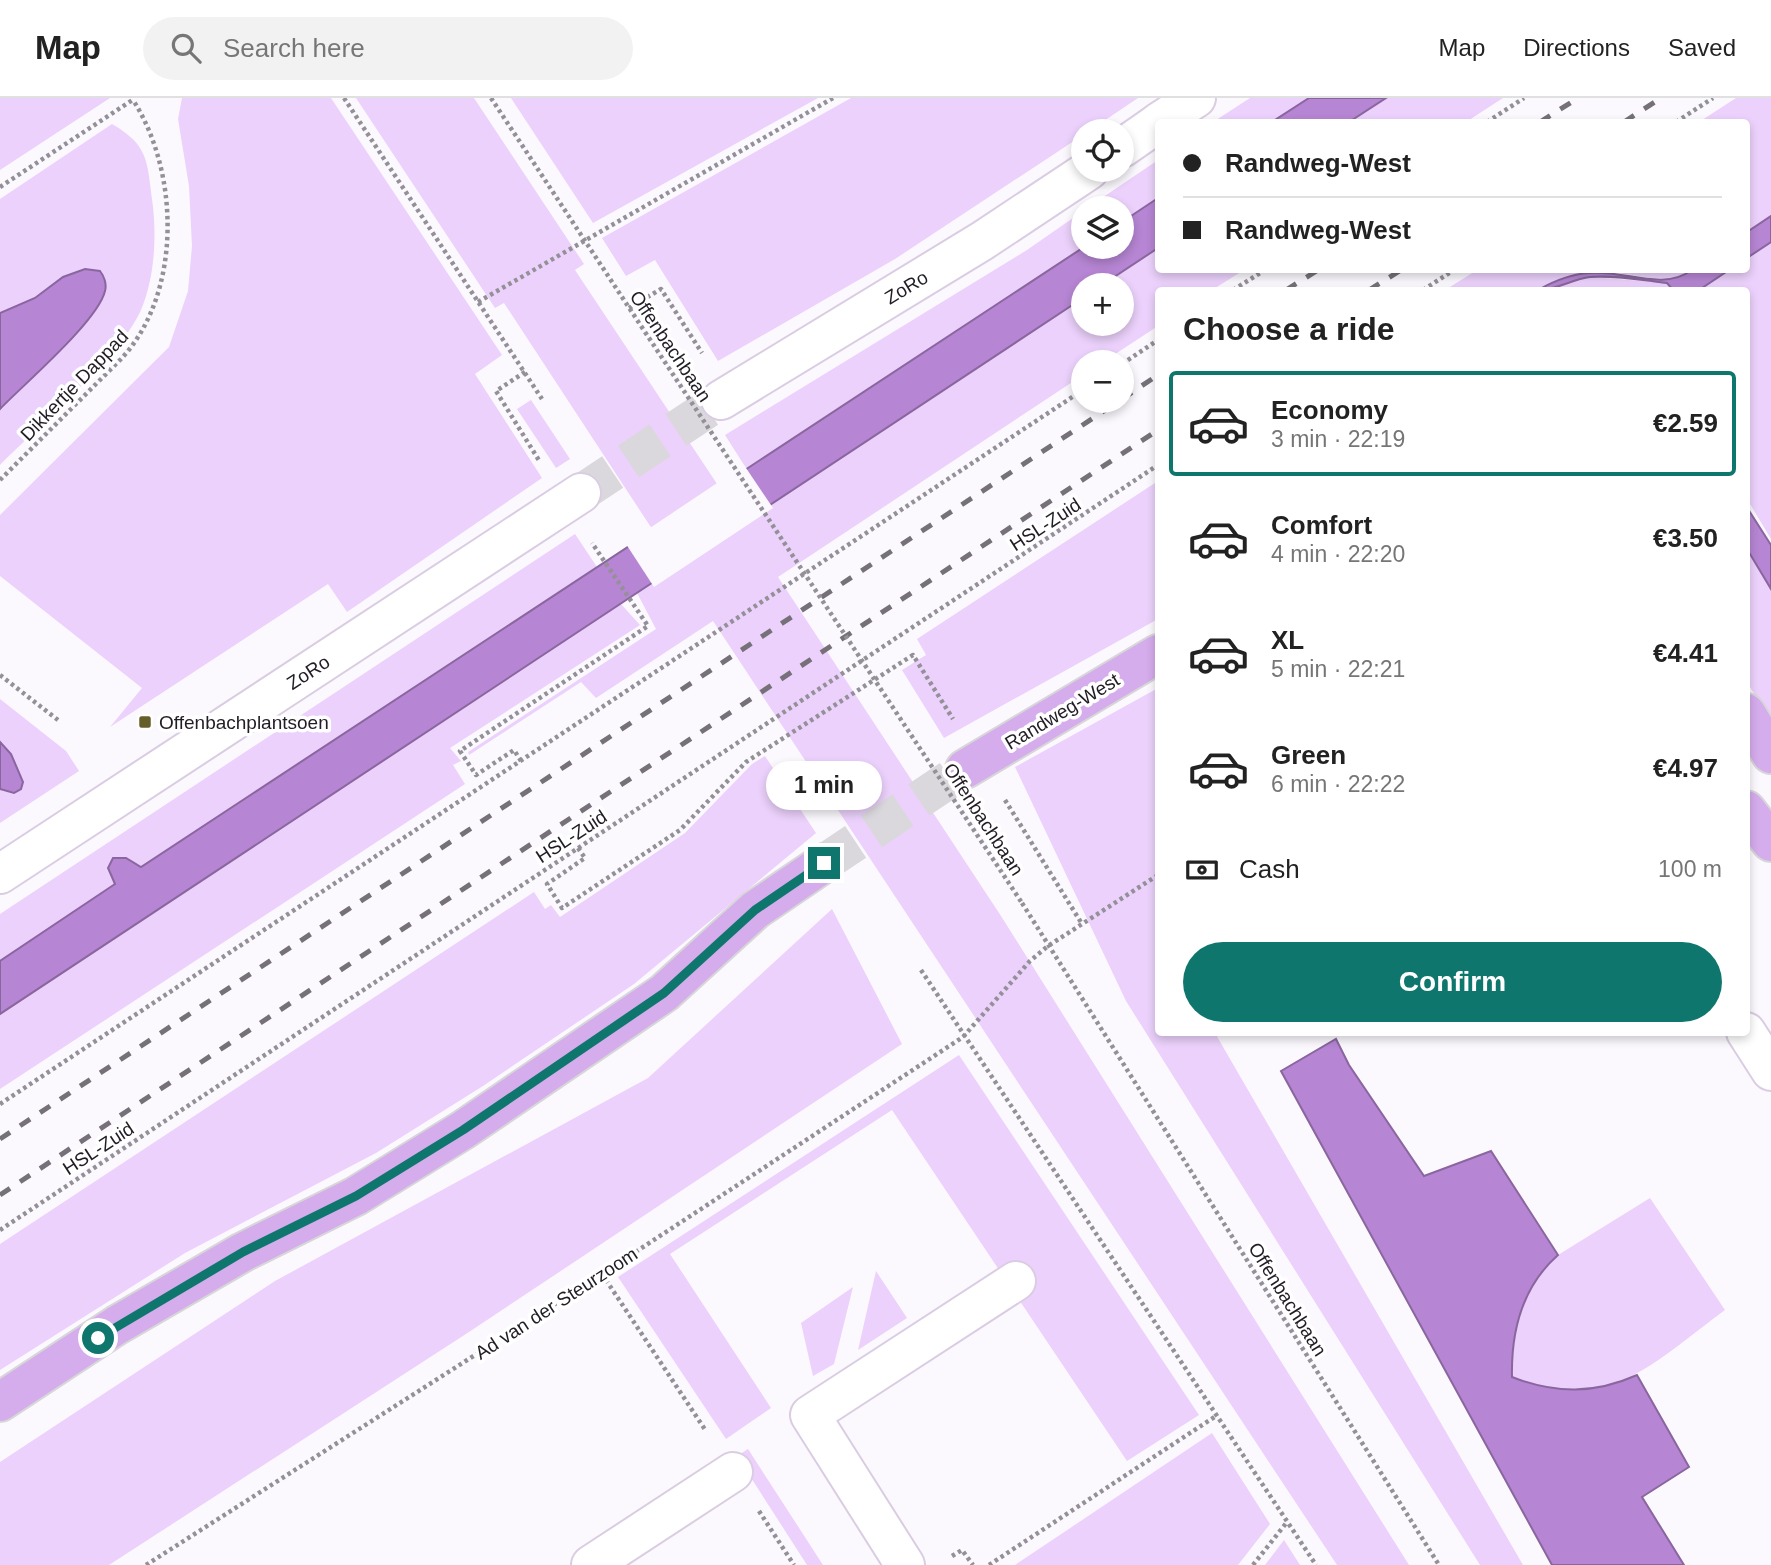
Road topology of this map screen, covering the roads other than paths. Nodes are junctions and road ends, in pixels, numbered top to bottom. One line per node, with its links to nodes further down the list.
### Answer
1 (1196, 98): 2 (lane)
2 (1165, 119)
3 (1155, 126): 4 (lane)
4 (1134, 140)
5 (1071, 182): 6 (lane, ZoRo)
6 (721, 400)
7 (581, 493): 15 (lane, ZoRo)
8 (1155, 655): 11 (main road, Randweg-West)
9 (1750, 720): 10 (main road)
10 (1771, 754)
11 (965, 769)
12 (1750, 815): 13 (main road)
13 (1771, 842)
14 (824, 863): 19 (main road)
15 (0, 874)
16 (1749, 1036): 17 (lane)
17 (1771, 1071)
18 (1016, 1281): 22 (lane)
19 (0, 1402)
20 (733, 1472): 21 (lane)
21 (592, 1565)
22 (905, 1565)

